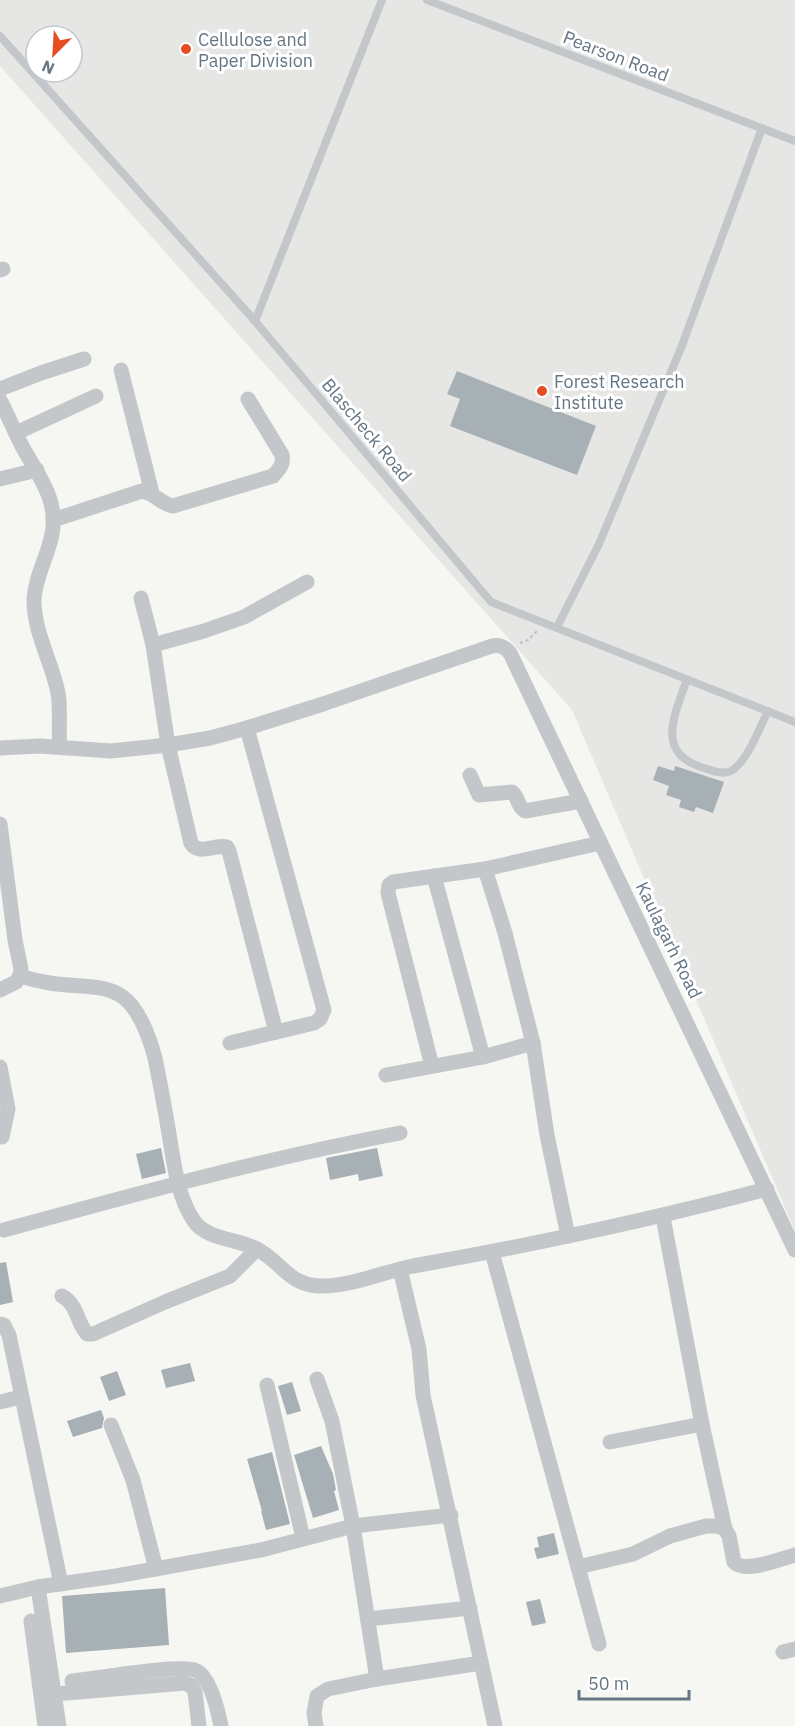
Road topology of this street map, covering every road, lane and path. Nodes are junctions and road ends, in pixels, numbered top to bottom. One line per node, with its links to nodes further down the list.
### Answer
1 (382, 0): 6 (lane)
2 (427, 0): 4 (lane, Pearson Road)
3 (0, 36): 6 (lane, Blascheck Road)
4 (762, 128): 5 (lane, Pearson Road); 21 (lane)
5 (795, 141)
6 (255, 321): 20 (lane, Blascheck Road)
7 (84, 359): 9 (street)
8 (121, 370): 16 (street)
9 (0, 390)
10 (96, 396): 13 (street)
11 (248, 399): 16 (street)
12 (0, 400): 13 (street)
13 (16, 433): 14 (street)
14 (37, 470): 15 (street); 17 (street)
15 (0, 478)
16 (152, 494): 17 (street)
17 (53, 520): 29 (street)
18 (307, 582): 22 (street)
19 (141, 598): 22 (street)
20 (546, 623): 21 (lane, Blascheck Road); 23 (path)
21 (557, 627): 24 (lane, Blascheck Road)
22 (153, 645): 28 (street)
23 (506, 648): 27 (street); 32 (street, Kaulagarh Road)
24 (687, 679): 25 (lane, Blascheck Road); 25 (lane)
25 (768, 711): 26 (lane, Blascheck Road)
26 (795, 722)
27 (247, 728): 28 (street); 39 (street)
28 (168, 746): 29 (street); 39 (street)
29 (60, 747): 30 (street)
30 (0, 748)
31 (470, 775): 32 (street)
32 (581, 801): 34 (street, Kaulagarh Road)
33 (0, 824): 37 (street)
34 (600, 843): 35 (street); 49 (street, Kaulagarh Road)
35 (485, 869): 36 (street); 41 (street)
36 (434, 876): 42 (street); 43 (street)
37 (20, 976): 38 (street); 48 (street)
38 (0, 990)
39 (276, 1032): 40 (street)
40 (230, 1043)
41 (533, 1043): 42 (street); 52 (street)
42 (483, 1057): 43 (street)
43 (432, 1066): 45 (street)
44 (0, 1067): 47 (street)
45 (386, 1076)
46 (400, 1133): 48 (street)
47 (2, 1137)
48 (178, 1183): 51 (street); 53 (street)
49 (767, 1190): 50 (street); 54 (street, Kaulagarh Road)
50 (663, 1217): 52 (street); 63 (street)
51 (4, 1230)
52 (568, 1236): 55 (street)
53 (257, 1249): 56 (street); 57 (street)
54 (795, 1250)
55 (492, 1252): 56 (street); 71 (street)
56 (400, 1269): 66 (street)
57 (62, 1296)
58 (0, 1324): 61 (street)
59 (317, 1379): 67 (street)
60 (267, 1385): 69 (street)
61 (21, 1398): 62 (street); 73 (street)
62 (0, 1402)
63 (702, 1424): 65 (street); 68 (street)
64 (111, 1425): 72 (street)
65 (610, 1442)
66 (451, 1515): 67 (street); 76 (street)
67 (354, 1526): 69 (street); 77 (street)
68 (725, 1529): 70 (street); 71 (street)
69 (303, 1538): 72 (street)
70 (795, 1555)
71 (578, 1567): 79 (street)
72 (156, 1569): 73 (street)
73 (61, 1584): 74 (street)
74 (38, 1587): 75 (street); 83 (street)
75 (0, 1596)
76 (470, 1608): 77 (street); 80 (street)
77 (368, 1620): 81 (street)
78 (32, 1621): 84 (street)
79 (599, 1644)
80 (481, 1663): 81 (street); 89 (street)
81 (377, 1679): 88 (street)
82 (72, 1681): 87 (street)
83 (55, 1694): 85 (street); 86 (street)
84 (45, 1726)
85 (59, 1726)
86 (199, 1726)
87 (221, 1726)
88 (316, 1726)
89 (495, 1726)

